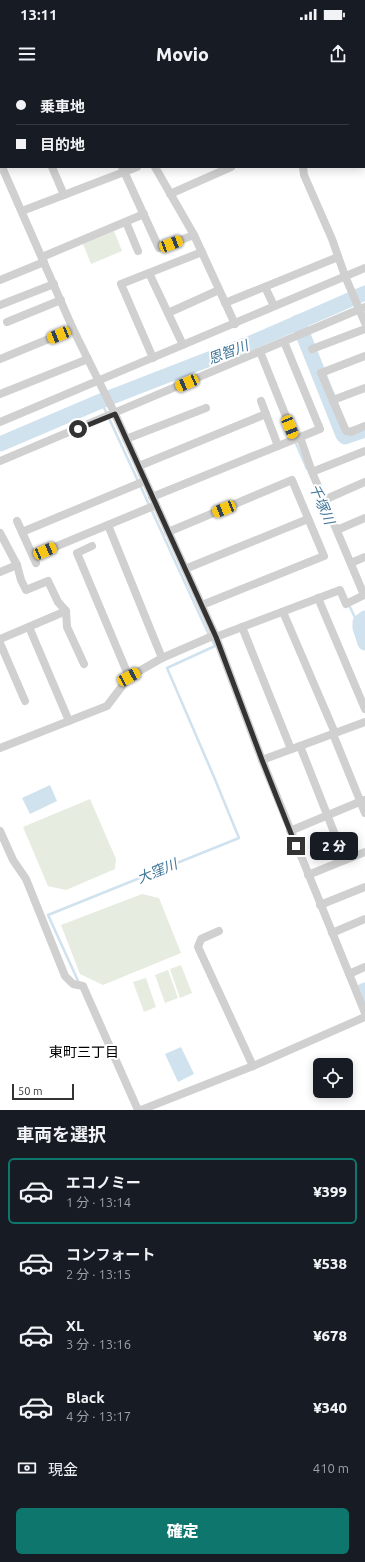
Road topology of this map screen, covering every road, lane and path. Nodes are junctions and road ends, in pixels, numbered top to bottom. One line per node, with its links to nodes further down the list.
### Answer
1 (2, 168): 9 (street)
2 (52, 168): 8 (street)
3 (156, 168): 7 (street)
4 (229, 168): 7 (street)
5 (303, 168): 15 (street)
6 (123, 169): 8 (street); 10 (street)
7 (170, 194): 12 (street)
8 (64, 195): 9 (street)
9 (22, 211): 16 (street)
10 (144, 214): 11 (street); 12 (street)
11 (126, 222): 13 (street); 16 (street)
12 (194, 236): 14 (street)
13 (138, 251)
14 (202, 252): 18 (street); 23 (street)
15 (338, 257): 19 (street); 22 (street)
16 (43, 260): 20 (street); 21 (street)
17 (365, 268): 19 (street)
18 (149, 273): 29 (street); 40 (street)
19 (346, 278): 27 (street); 28 (street)
20 (0, 280)
21 (54, 284): 24 (street); 26 (street)
22 (265, 287): 25 (street); 27 (street)
23 (219, 290): 25 (street); 29 (street)
24 (61, 300): 30 (street); 34 (street)
25 (225, 303): 32 (street)
26 (0, 305)
27 (274, 306): 32 (street)
28 (362, 308): 31 (street); 50 (street)
29 (168, 313): 36 (street)
30 (7, 322)
31 (365, 323)
32 (234, 324): 36 (street)
33 (365, 328): 37 (street)
34 (74, 329): 41 (street); 42 (street)
35 (286, 344): 53 (street)
36 (183, 345): 40 (street)
37 (312, 349)
38 (261, 354): 53 (street)
39 (365, 356): 46 (street)
40 (153, 358): 43 (street)
41 (0, 359)
42 (88, 359): 43 (street); 45 (street)
43 (99, 382): 50 (street); 51 (street)
44 (365, 388): 46 (street)
45 (0, 394)
46 (333, 400): 52 (street)
47 (261, 401): 49 (street)
48 (206, 408): 54 (street)
49 (266, 414): 55 (street); 58 (street)
50 (110, 416): 54 (street); 57 (street)
51 (0, 422)
52 (365, 426)
53 (297, 438): 55 (street); 59 (street)
54 (126, 439): 58 (street)
55 (278, 446): 62 (street)
56 (365, 451): 59 (street)
57 (0, 461)
58 (139, 466): 60 (street)
59 (312, 472): 63 (street)
60 (145, 481): 62 (street); 70 (street)
61 (365, 482): 63 (street)
62 (152, 497): 64 (street)
63 (324, 500): 69 (street)
64 (156, 505): 68 (street); 71 (street)
65 (365, 518): 69 (street)
66 (308, 519): 71 (street); 77 (street); 81 (street)
67 (17, 521): 70 (street)
68 (108, 525): 70 (street); 89 (street)
69 (337, 530): 75 (street)
70 (22, 532)
71 (168, 532): 77 (street)
72 (0, 533): 76 (street)
73 (92, 546): 91 (street)
74 (365, 558): 75 (street)
75 (351, 564): 79 (street)
76 (17, 565): 78 (street); 82 (street)
77 (185, 569): 81 (street)
78 (0, 572)
79 (365, 595): 80 (street)
80 (318, 598): 83 (street); 93 (street)
81 (202, 605): 86 (street)
82 (66, 611): 84 (street); 90 (street)
83 (283, 612): 85 (street); 96 (street)
84 (29, 627): 87 (street); 94 (street)
85 (242, 628): 86 (street); 99 (street)
86 (215, 636): 89 (street); 100 (street)
87 (0, 639)
88 (0, 643): 92 (street)
89 (162, 658): 91 (street)
90 (84, 664)
91 (129, 677): 94 (street)
92 (24, 701)
93 (365, 709)
94 (69, 721): 98 (street)
95 (365, 722): 96 (street)
96 (334, 733): 97 (street); 101 (street)
97 (300, 746): 99 (street); 103 (street)
98 (0, 748)
99 (291, 749): 100 (street)
100 (262, 760): 105 (street)
101 (363, 801): 102 (street); 103 (street)
102 (365, 813)
103 (327, 815): 105 (street); 107 (street)
104 (0, 831): 119 (street)
105 (290, 831): 108 (street)
106 (365, 852): 107 (street)
107 (345, 860): 108 (street)
108 (308, 875): 110 (street)
109 (365, 888): 110 (street)
110 (320, 906): 113 (street)
111 (365, 919): 113 (street)
112 (219, 931): 118 (street)
113 (332, 933): 115 (street)
114 (365, 967): 115 (street)
115 (349, 974): 116 (street)
116 (365, 1013)
117 (365, 1017): 118 (street)
118 (253, 1066): 119 (street)
119 (140, 1110)

